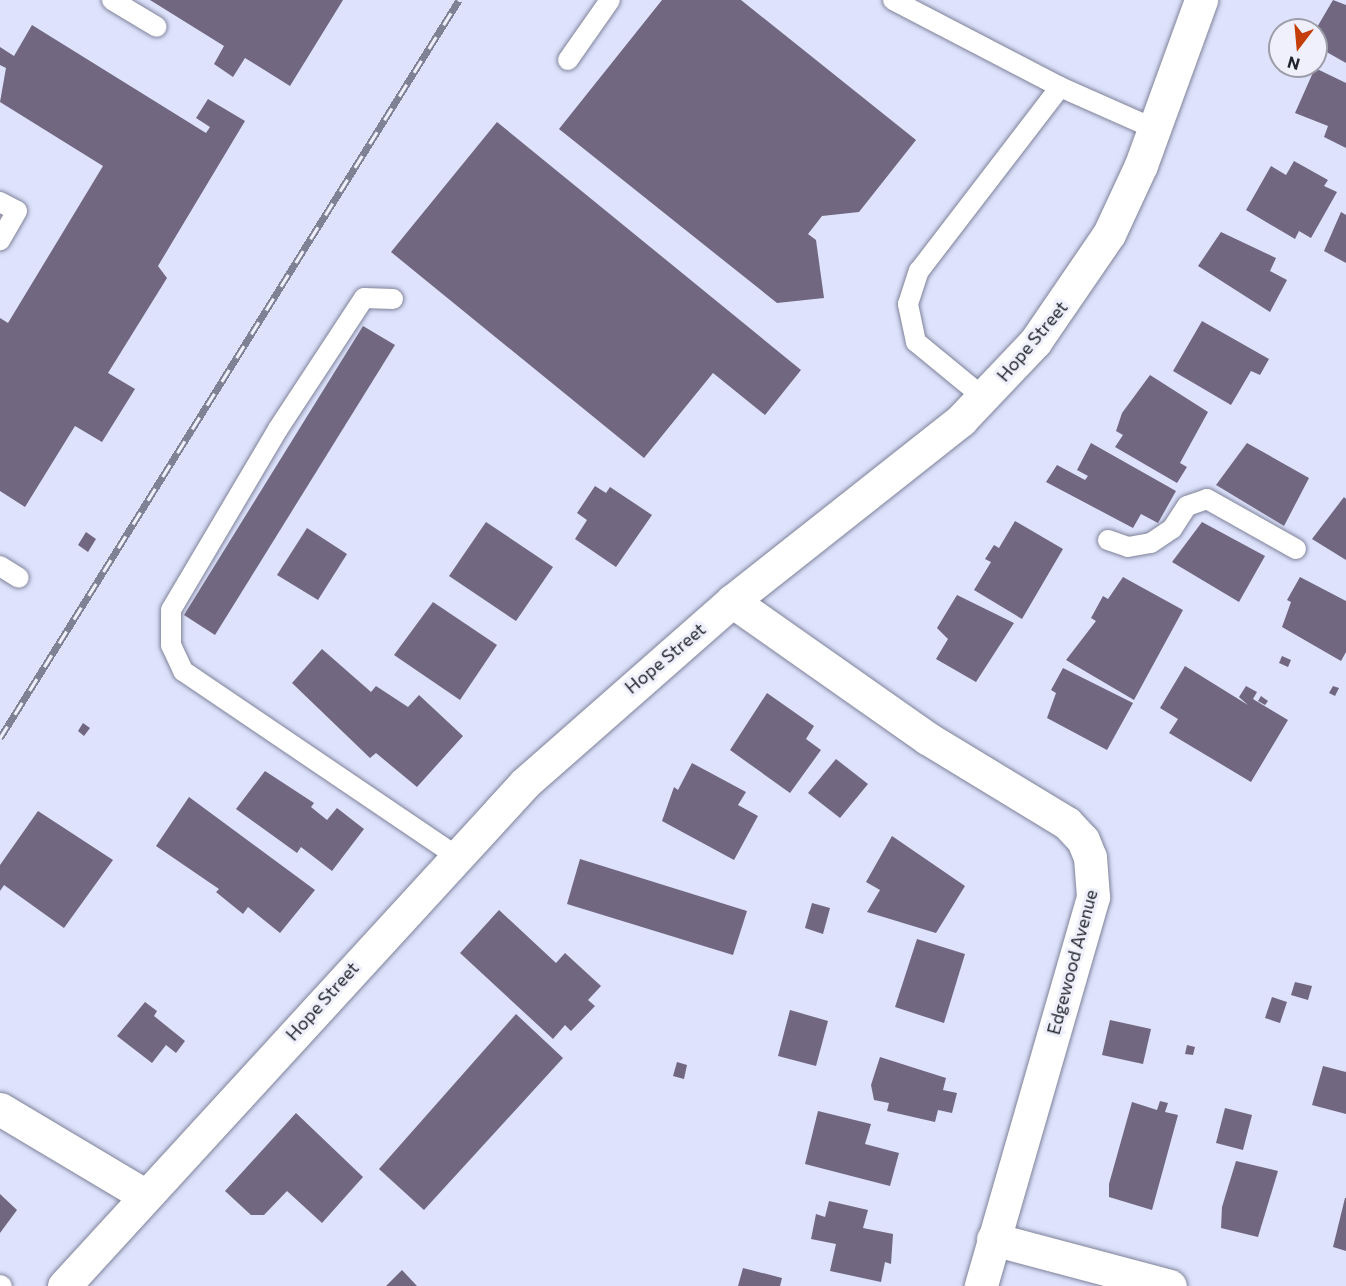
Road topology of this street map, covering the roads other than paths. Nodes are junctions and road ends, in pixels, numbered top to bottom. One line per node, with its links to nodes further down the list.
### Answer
1 (111, 0): 5 (lane)
2 (610, 0): 6 (lane)
3 (893, 0): 7 (lane)
4 (1201, 0): 8 (main road, Hope Street)
5 (157, 27)
6 (568, 60)
7 (1060, 87): 8 (lane); 12 (lane)
8 (1155, 129): 12 (main road, Hope Street)
9 (0, 202): 10 (lane)
10 (0, 241)
11 (393, 299): 18 (lane)
12 (983, 397): 17 (main road, Hope Street)
13 (1108, 540): 14 (lane)
14 (1296, 549)
15 (0, 566): 16 (lane)
16 (19, 578)
17 (732, 601): 18 (main road, Hope Street); 21 (main road, Edgewood Avenue)
18 (455, 855): 20 (main road, Hope Street)
19 (0, 1109): 20 (main road)
20 (146, 1196): 22 (main road, Hope Street)
21 (993, 1239): 23 (main road, Edgewood Avenue); 24 (main road)
22 (64, 1286)
23 (981, 1286)
24 (1170, 1286)

